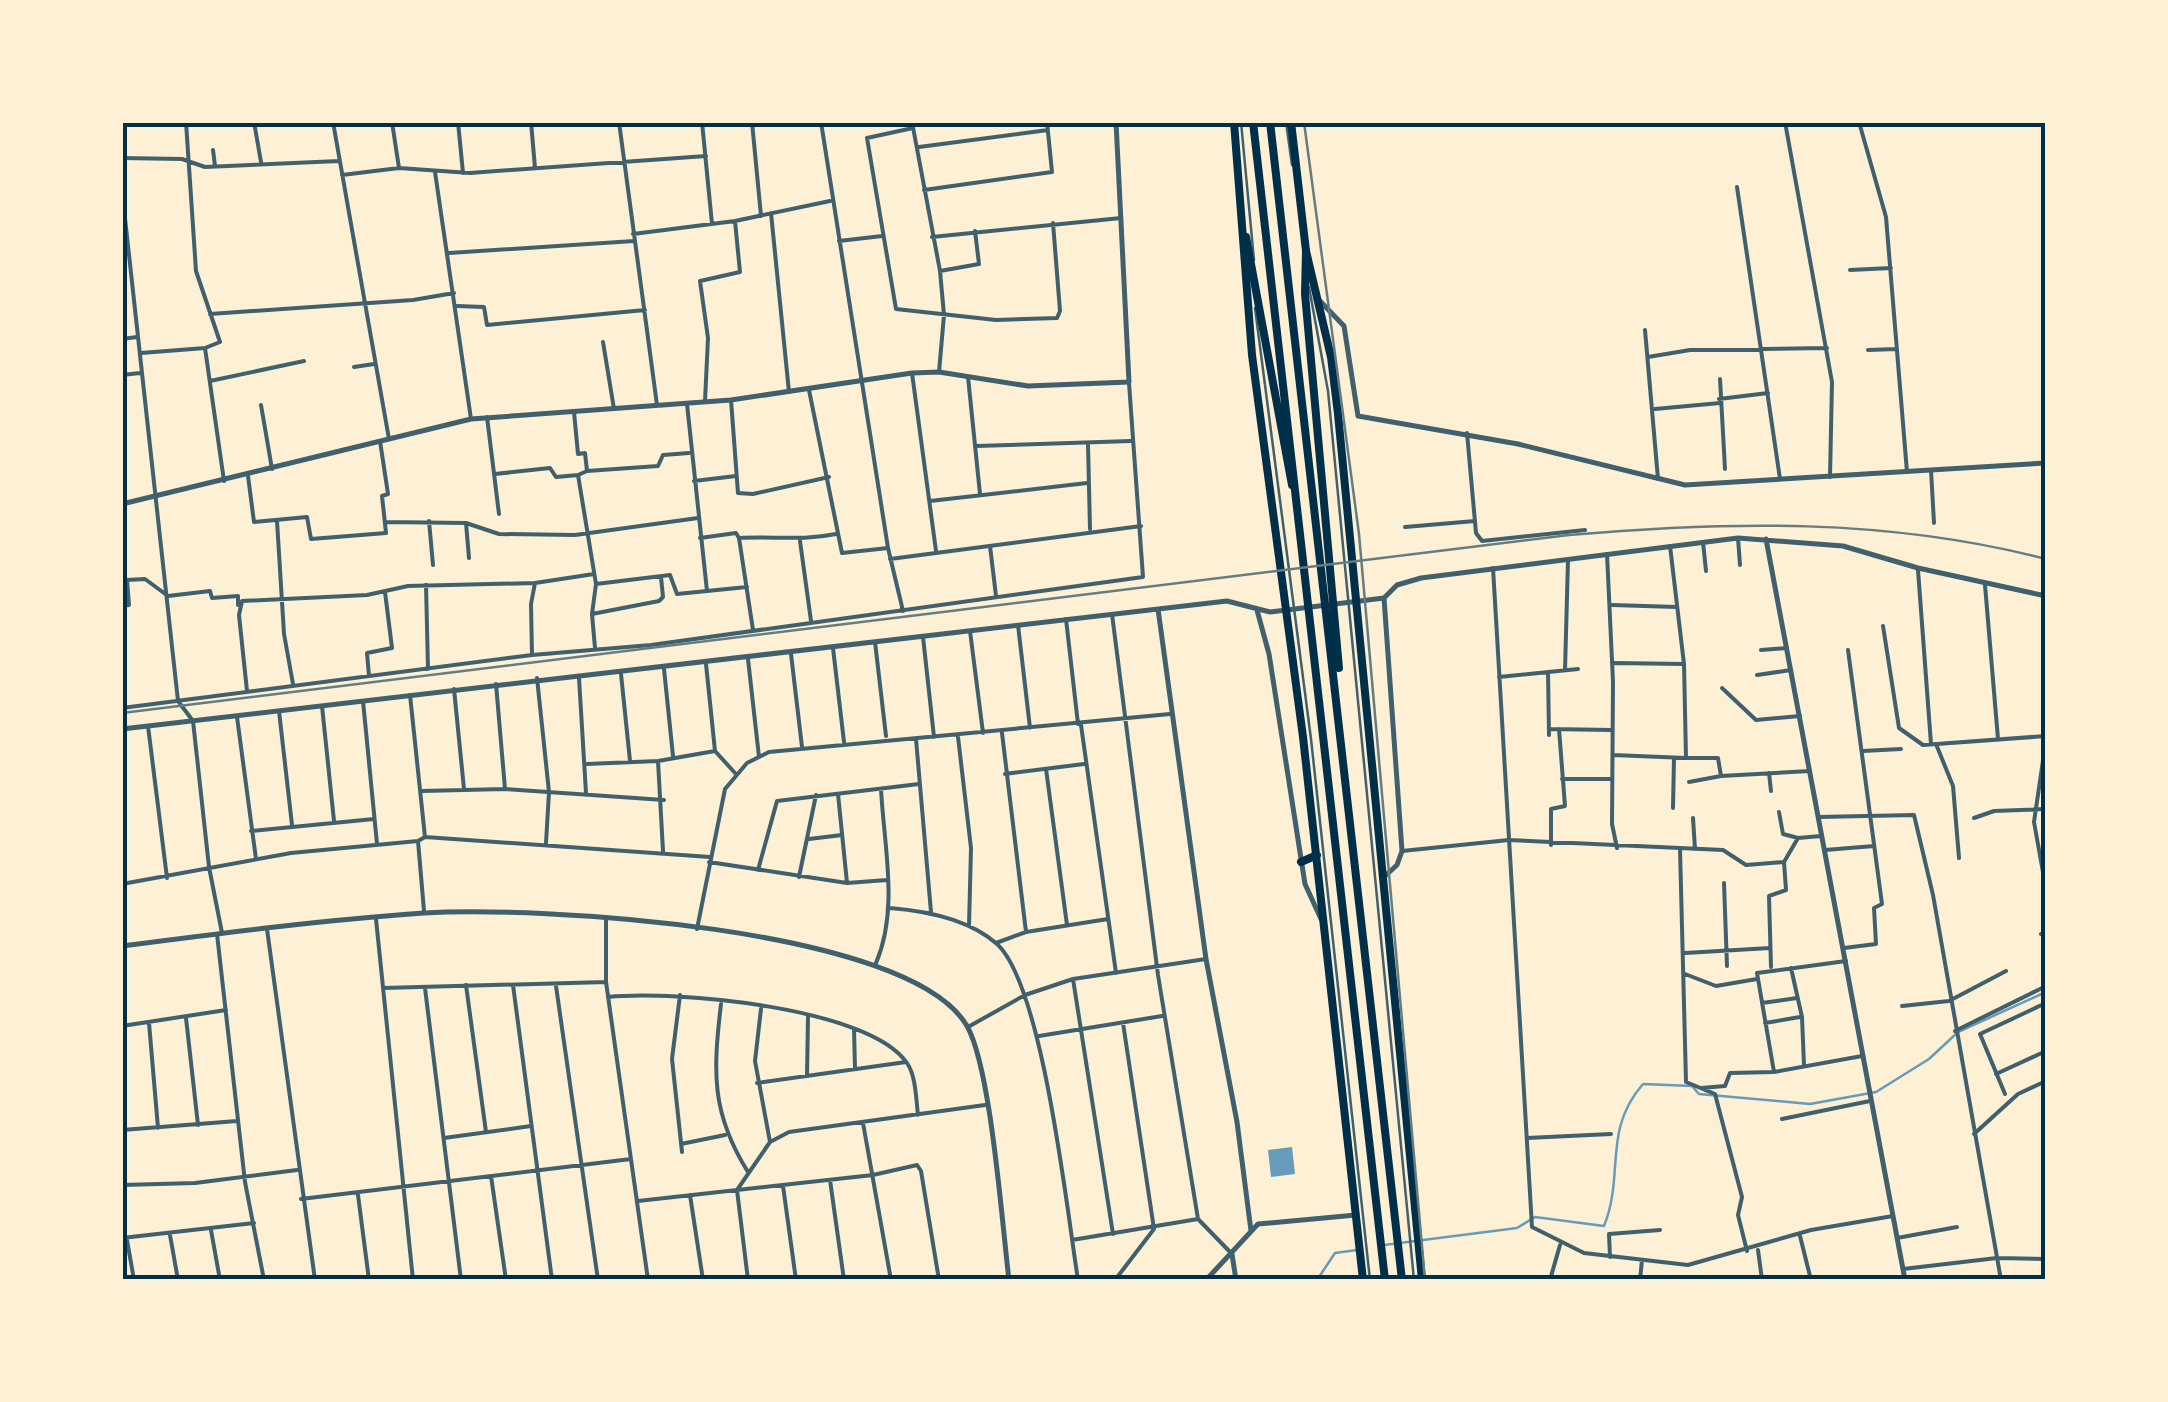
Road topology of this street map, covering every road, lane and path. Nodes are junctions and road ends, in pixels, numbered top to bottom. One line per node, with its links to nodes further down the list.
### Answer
1 (186, 122): 25 (street)
2 (254, 122): 27 (street)
3 (333, 122): 26 (street)
4 (392, 122): 30 (street)
5 (458, 122): 33 (street)
6 (531, 122): 31 (street)
7 (620, 122): 28 (street)
8 (702, 122): 23 (street)
9 (752, 122): 41 (street)
10 (821, 122): 39 (street)
11 (1047, 122): 20 (street)
12 (1116, 122): 42 (street)
13 (1237, 122): 50 (highway); 56 (lane)
14 (1253, 122): 146 (highway)
15 (1270, 122): 189 (highway)
16 (1289, 122): 53 (highway); 55 (lane)
17 (1785, 122): 72 (street)
18 (1859, 122): 57 (street)
19 (913, 126): 21 (street); 48 (street)
20 (1048, 130): 21 (street); 36 (street)
21 (917, 147): 36 (street)
22 (213, 150): 29 (street)
23 (706, 156): 28 (street); 45 (street)
24 (122, 158): 25 (street)
25 (187, 161): 29 (street); 65 (street)
26 (339, 161): 27 (street); 34 (street)
27 (261, 162): 29 (street)
28 (624, 164): 31 (street); 51 (street)
29 (215, 166)
30 (399, 168): 32 (street); 34 (street)
31 (535, 168): 33 (street)
32 (434, 172): 33 (street); 54 (street)
33 (463, 173)
34 (342, 174): 62 (street)
35 (1736, 187): 74 (street)
36 (924, 190): 49 (street)
37 (122, 191): 38 (street)
38 (123, 198): 46 (street)
39 (832, 200): 40 (street); 52 (street)
40 (771, 214): 41 (street); 91 (street)
41 (761, 216): 43 (street)
42 (1122, 218): 44 (street); 89 (street)
43 (735, 221): 45 (street); 95 (street)
44 (1053, 223): 47 (street); 66 (street)
45 (712, 224): 51 (street)
46 (124, 230): 68 (street)
47 (974, 231): 49 (street); 59 (street)
48 (882, 236): 52 (street); 66 (street)
49 (932, 237): 59 (street)
50 (1246, 237): 56 (highway); 157 (highway)
51 (634, 238): 54 (street); 64 (street)
52 (839, 241): 88 (street)
53 (1306, 252): 55 (highway); 61 (highway)
54 (448, 254): 60 (street)
55 (1306, 263): 150 (lane); 189 (highway)
56 (1254, 266): 146 (highway); 157 (lane)
57 (1891, 268): 58 (street); 73 (street)
58 (1850, 270)
59 (940, 271): 66 (street)
60 (454, 293): 62 (street); 63 (street)
61 (1320, 300): 104 (street); 150 (highway)
62 (364, 303): 65 (street); 79 (street)
63 (456, 306): 64 (street); 103 (street)
64 (646, 310): 98 (street)
65 (210, 314): 71 (street)
66 (944, 315): 81 (street)
67 (1645, 330): 77 (street)
68 (137, 337): 69 (street); 76 (street)
69 (122, 339)
70 (603, 342): 99 (street)
71 (205, 348): 76 (street); 87 (street)
72 (1827, 348): 74 (street); 122 (street)
73 (1896, 349): 75 (street); 116 (street)
74 (1762, 350): 77 (street); 92 (street)
75 (1868, 350)
76 (139, 353): 82 (street)
77 (1648, 357): 100 (street)
78 (304, 360): 87 (street)
79 (374, 364): 80 (street); 105 (street)
80 (354, 367)
81 (939, 372): 83 (street); 85 (street)
82 (140, 373): 84 (street); 129 (street)
83 (912, 373): 88 (street); 130 (street)
84 (122, 375)
85 (968, 377): 89 (street); 109 (street)
86 (1720, 378): 94 (street)
87 (210, 381): 124 (street)
88 (864, 381): 90 (street); 156 (street)
89 (1129, 382): 107 (street)
90 (809, 390): 91 (street); 121 (street)
91 (789, 393): 93 (street)
92 (1768, 393): 94 (street); 126 (street)
93 (731, 400): 95 (street); 120 (street)
94 (1720, 401): 100 (street); 112 (street)
95 (704, 402): 97 (street)
96 (260, 404): 113 (street)
97 (686, 404): 98 (street); 110 (street)
98 (658, 406): 99 (street)
99 (614, 409): 101 (street)
100 (1655, 409): 123 (street)
101 (574, 412): 102 (street); 115 (street)
102 (487, 417): 103 (street); 117 (street)
103 (472, 420): 105 (street)
104 (1467, 433): 123 (street); 137 (street)
105 (389, 438): 106 (street)
106 (380, 441): 113 (street); 136 (street)
107 (1132, 441): 108 (street); 140 (street)
108 (1088, 444): 109 (street); 127 (street)
109 (976, 446): 128 (street)
110 (690, 452): 115 (street); 125 (street)
111 (2046, 463): 114 (street)
112 (1725, 469)
113 (272, 470): 118 (street)
114 (1931, 470): 116 (street); 139 (street)
115 (586, 471): 119 (street)
116 (1907, 472): 122 (street)
117 (495, 474): 119 (street); 132 (street)
118 (248, 475): 124 (street); 134 (street)
119 (578, 475): 144 (street)
120 (736, 476): 121 (street); 125 (street)
121 (828, 477): 145 (street)
122 (1830, 477): 126 (street)
123 (1658, 480): 126 (street)
124 (224, 481): 129 (street)
125 (694, 481): 133 (street)
126 (1781, 481)
127 (1087, 483): 128 (street); 143 (street)
128 (980, 494): 130 (street)
129 (156, 496): 131 (street); 177 (street)
130 (930, 501): 158 (street)
131 (122, 504)
132 (499, 514)
133 (698, 518): 144 (street); 148 (street)
134 (278, 520): 136 (street); 181 (street)
135 (429, 521): 136 (street); 138 (street); 163 (street)
136 (385, 522)
137 (1475, 522): 141 (street); 142 (street)
138 (466, 523): 144 (street); 160 (street)
139 (1934, 523)
140 (1141, 526): 143 (street); 178 (street)
141 (1406, 527)
142 (1585, 530)
143 (1090, 531): 154 (street)
144 (588, 532): 168 (street)
145 (836, 534): 152 (street); 156 (street)
146 (1302, 534): 499 (highway)
147 (737, 535): 148 (street); 152 (street); 174 (street)
148 (700, 538): 176 (street)
149 (1738, 538): 151 (street); 153 (street); 164 (street)
150 (1347, 539): 187 (highway)
151 (1766, 539): 166 (street); 205 (street)
152 (800, 541): 196 (street)
153 (1703, 542): 155 (street); 167 (street)
154 (990, 544): 158 (street); 178 (street)
155 (1670, 546): 159 (street); 185 (street)
156 (888, 548): 162 (street)
157 (1282, 549): 195 (highway)
158 (936, 551): 162 (street)
159 (1606, 554): 161 (street); 182 (street)
160 (469, 558)
161 (1568, 558): 165 (street); 218 (street)
162 (890, 559): 190 (street)
163 (433, 565)
164 (1740, 565)
165 (1493, 568): 180 (street); 226 (street)
166 (1918, 568): 170 (street); 258 (street)
167 (1706, 571)
168 (594, 574): 171 (street); 172 (street)
169 (661, 577): 172 (street); 176 (street); 192 (street)
170 (1978, 581): 179 (street); 256 (street)
171 (535, 583): 173 (street); 210 (street)
172 (596, 584): 192 (street)
173 (426, 585): 175 (street); 215 (street)
174 (747, 586): 176 (street); 200 (street)
175 (385, 592): 181 (street); 224 (street)
176 (707, 592)
177 (168, 596): 183 (street); 184 (street); 233 (street)
178 (996, 596): 190 (street)
179 (2046, 596)
180 (1384, 598): 191 (street); 319 (street)
181 (281, 599): 183 (street); 228 (street)
182 (1610, 604): 185 (street); 212 (street)
183 (238, 605): 231 (street)
184 (122, 606)
185 (1677, 607): 214 (street)
186 (1158, 609): 188 (street); 193 (street); 238 (street)
187 (1354, 609): 322 (highway); 454 (lane)
188 (1257, 610): 191 (street); 197 (street)
189 (1332, 610): 500 (highway)
190 (902, 611): 196 (street)
191 (1270, 612): 197 (street)
192 (592, 614): 206 (street)
193 (1112, 614): 194 (street); 241 (street)
194 (1066, 620): 198 (street); 243 (street)
195 (1291, 621): 321 (highway); 461 (lane)
196 (812, 622): 200 (street)
197 (1262, 622): 326 (street)
198 (1018, 625): 201 (street); 245 (street)
199 (1883, 626): 258 (street)
200 (753, 630): 206 (street)
201 (970, 631): 202 (street); 250 (street)
202 (923, 637): 203 (street); 252 (street)
203 (875, 642): 204 (street); 253 (street)
204 (832, 648): 209 (street); 257 (street)
205 (1787, 648): 207 (street); 219 (street)
206 (595, 649): 210 (street)
207 (1760, 650)
208 (1848, 650): 262 (street)
209 (791, 654): 211 (street); 259 (street)
210 (532, 656): 215 (street)
211 (748, 658): 213 (street); 265 (street)
212 (1612, 663): 214 (street); 248 (street)
213 (706, 664): 216 (street); 261 (street)
214 (1684, 664): 267 (street)
215 (428, 669): 224 (street)
216 (664, 669): 221 (street); 264 (street)
217 (1578, 669): 218 (street)
218 (1566, 670): 220 (street)
219 (1791, 670): 223 (street); 239 (street)
220 (1548, 672): 226 (street); 247 (street)
221 (620, 674): 222 (street); 268 (street)
222 (578, 675): 225 (street); 270 (street)
223 (1757, 675)
224 (369, 678): 228 (street)
225 (537, 678): 227 (street); 287 (street)
226 (1496, 678): 309 (street)
227 (496, 684): 230 (street); 283 (street)
228 (293, 685): 231 (street)
229 (1722, 688): 239 (street)
230 (454, 689): 232 (street); 282 (street)
231 (247, 691): 233 (street)
232 (410, 695): 234 (street); 285 (street)
233 (178, 701): 236 (street); 242 (street)
234 (363, 701): 235 (street); 300 (street)
235 (322, 705): 237 (street); 301 (street)
236 (122, 708)
237 (279, 710): 240 (street); 302 (street)
238 (1170, 714): 241 (street); 357 (street)
239 (1800, 716): 273 (street)
240 (236, 717): 242 (street); 303 (street)
241 (1126, 720): 243 (street); 362 (street)
242 (193, 721): 244 (street); 328 (street)
243 (1079, 724): 245 (street); 271 (street)
244 (148, 726): 246 (street); 331 (street)
245 (1030, 728): 249 (street)
246 (122, 729)
247 (1559, 729): 248 (street); 279 (street)
248 (1612, 730): 263 (street)
249 (1002, 731): 250 (street); 276 (street)
250 (983, 733): 251 (street)
251 (958, 735): 252 (street); 345 (street)
252 (934, 737): 255 (street)
253 (886, 738): 255 (street); 257 (street)
254 (2046, 738): 256 (street); 294 (street)
255 (916, 739): 281 (street)
256 (1998, 739): 258 (street)
257 (844, 742): 259 (street)
258 (1933, 744): 323 (street)
259 (802, 747): 265 (street)
260 (1901, 749): 262 (street)
261 (714, 750): 264 (street); 274 (street)
262 (1863, 751): 296 (street)
263 (1611, 755): 266 (street); 278 (street)
264 (674, 756): 269 (street)
265 (759, 756): 274 (street)
266 (1674, 758): 267 (street); 292 (street)
267 (1686, 758): 277 (street)
268 (630, 761): 269 (street); 270 (street)
269 (658, 761): 291 (street)
270 (587, 764): 288 (street)
271 (1086, 764): 272 (street); 342 (street)
272 (1046, 770): 276 (street); 344 (street)
273 (1810, 771): 275 (street); 297 (street)
274 (735, 773): 325 (street)
275 (1769, 773): 277 (street); 286 (street)
276 (1005, 774): 349 (street)
277 (1721, 776): 280 (street)
278 (1611, 778): 279 (street); 315 (street)
279 (1562, 779): 312 (street)
280 (1689, 782)
281 (918, 784): 284 (street); 339 (street)
282 (464, 789): 283 (street); 285 (street)
283 (505, 789): 287 (street)
284 (880, 789): 289 (street); 333 (street)
285 (422, 791): 306 (street)
286 (1772, 791)
287 (549, 792): 288 (street); 313 (street)
288 (586, 793): 291 (street)
289 (838, 794): 290 (street); 304 (street)
290 (816, 795): 308 (street); 329 (street)
291 (664, 800): 320 (street)
292 (1673, 808)
293 (2046, 809): 294 (street)
294 (2035, 811): 299 (street); 337 (street)
295 (1778, 812): 307 (street)
296 (1870, 814): 297 (street); 314 (street); 380 (street)
297 (1818, 817): 305 (street)
298 (1693, 818): 317 (street)
299 (1974, 818)
300 (374, 819): 301 (street); 311 (street)
301 (334, 821): 302 (street)
302 (292, 826): 303 (street)
303 (251, 831): 324 (street)
304 (842, 835): 308 (street); 334 (street)
305 (1822, 836): 307 (street); 318 (street)
306 (425, 837): 310 (street); 313 (street)
307 (1798, 838): 327 (street)
308 (809, 839): 330 (street)
309 (1509, 840): 312 (street); 319 (street); 427 (street)
310 (418, 841): 311 (street); 340 (street)
311 (378, 844): 324 (street)
312 (1550, 844): 315 (street)
313 (546, 845): 320 (street)
314 (1874, 846): 318 (street); 354 (street)
315 (1617, 848): 316 (street)
316 (1680, 849): 317 (street); 356 (street)
317 (1695, 849): 327 (street)
318 (1824, 850): 354 (street)
319 (1402, 851): 322 (street); 332 (street)
320 (663, 852): 325 (street)
321 (1316, 854): 326 (highway); 347 (highway)
322 (1378, 854): 332 (highway)
323 (1959, 858)
324 (256, 859): 328 (street)
325 (709, 859): 329 (street); 346 (street)
326 (1301, 862): 347 (street)
327 (1784, 862): 353 (street)
328 (209, 867): 331 (street); 350 (street)
329 (758, 870): 330 (street)
330 (799, 877): 334 (street)
331 (167, 878): 336 (street)
332 (1380, 878): 454 (highway)
333 (887, 880): 334 (street); 338 (street)
334 (847, 883)
335 (1724, 883): 355 (street)
336 (122, 884)
337 (2046, 889)
338 (890, 908): 339 (street); 359 (street)
339 (931, 912): 345 (street)
340 (424, 913): 341 (street); 343 (street)
341 (606, 917): 346 (street); 369 (street)
342 (1108, 918): 344 (street); 365 (street)
343 (376, 919): 348 (street); 374 (street)
344 (1067, 925): 349 (street)
345 (969, 926): 351 (street)
346 (697, 928): 359 (street)
347 (1325, 928): 449 (highway)
348 (266, 929): 350 (street); 433 (street)
349 (1026, 932): 351 (street)
350 (220, 934): 352 (street); 386 (street)
351 (996, 942): 377 (street)
352 (122, 946)
353 (1770, 948): 355 (street); 363 (street)
354 (1843, 948): 358 (street)
355 (1728, 952): 356 (street); 360 (street)
356 (1685, 953): 366 (street)
357 (1206, 959): 362 (street); 457 (street)
358 (1846, 961): 361 (street); 401 (street)
359 (876, 963): 396 (street)
360 (1727, 966)
361 (1791, 967): 363 (street); 379 (street)
362 (1157, 968): 365 (street); 388 (street)
363 (1771, 970): 367 (street)
364 (2006, 971): 380 (street)
365 (1116, 973): 368 (street)
366 (1685, 974): 367 (street); 410 (street)
367 (1757, 976): 382 (street)
368 (1073, 979): 377 (street); 397 (street)
369 (606, 982): 372 (street); 378 (street)
370 (466, 985): 371 (street); 375 (street); 422 (street)
371 (513, 985): 372 (street); 419 (street)
372 (556, 986): 432 (street)
373 (2046, 986): 398 (street)
374 (382, 988): 375 (street); 443 (street)
375 (425, 988): 426 (street)
376 (680, 995): 378 (street); 381 (street); 429 (street)
377 (1024, 995): 396 (street); 399 (street)
378 (608, 997): 431 (street)
379 (1798, 997): 382 (street); 389 (street)
380 (1950, 1001): 384 (street); 398 (street)
381 (722, 1002): 385 (street); 425 (street)
382 (1762, 1003): 393 (street)
383 (2046, 1004): 406 (street)
384 (1902, 1006)
385 (761, 1007): 387 (street); 409 (street)
386 (226, 1010): 390 (street); 416 (street)
387 (808, 1016): 395 (street); 407 (street)
388 (1164, 1016): 392 (street); 451 (street)
389 (1802, 1017): 393 (street); 403 (street)
390 (186, 1018): 391 (street); 418 (street)
391 (149, 1023): 394 (street); 420 (street)
392 (1123, 1023): 397 (street); 456 (street)
393 (1765, 1023): 405 (street)
394 (122, 1026)
395 (854, 1026): 402 (street); 404 (street)
396 (968, 1027): 413 (street)
397 (1081, 1029): 399 (street); 460 (street)
398 (1956, 1034): 424 (street)
399 (1038, 1036): 465 (street)
400 (2046, 1052): 406 (street)
401 (1863, 1056): 403 (street); 412 (street)
402 (906, 1062): 404 (street); 414 (street)
403 (1804, 1065): 405 (street)
404 (855, 1069): 407 (street)
405 (1774, 1072): 410 (street)
406 (1996, 1074): 411 (street)
407 (807, 1076): 409 (street)
408 (2046, 1080): 424 (street)
409 (758, 1082): 428 (street)
410 (1701, 1088): 468 (street)
411 (2005, 1094)
412 (1871, 1095): 415 (street); 450 (street)
413 (985, 1104): 414 (street); 493 (street)
414 (918, 1115): 417 (street)
415 (1782, 1120)
416 (239, 1121): 418 (street); 437 (street)
417 (862, 1123): 428 (street); 436 (street)
418 (198, 1124): 420 (street)
419 (531, 1126): 422 (street); 434 (street)
420 (158, 1128): 421 (street)
421 (122, 1130)
422 (486, 1132): 426 (street)
423 (1611, 1134): 427 (street)
424 (1974, 1134): 471 (street)
425 (726, 1135): 429 (street); 435 (street)
426 (444, 1138): 440 (street)
427 (1526, 1138): 466 (street)
428 (770, 1142): 435 (street)
429 (681, 1144): 430 (street)
430 (682, 1152)
431 (631, 1159): 432 (street); 448 (street)
432 (582, 1164): 434 (street); 485 (street)
433 (297, 1170): 437 (street); 447 (street)
434 (536, 1171): 438 (street); 484 (street)
435 (748, 1172): 444 (street)
436 (874, 1174): 439 (street); 491 (street); 492 (street)
437 (244, 1176): 441 (street); 452 (street)
438 (491, 1176): 440 (street); 483 (street)
439 (829, 1179): 442 (street); 490 (street)
440 (448, 1182): 443 (street); 482 (street)
441 (122, 1184)
442 (783, 1186): 444 (street); 489 (street)
443 (404, 1187): 445 (street); 481 (street)
444 (737, 1190): 446 (street); 488 (street)
445 (358, 1193): 447 (street); 480 (street)
446 (690, 1194): 448 (street); 487 (street)
447 (301, 1199): 479 (street)
448 (638, 1201): 486 (street)
449 (1356, 1215): 457 (street); 461 (highway)
450 (1894, 1216): 462 (street); 464 (street)
451 (1198, 1219): 456 (street); 469 (street)
452 (254, 1223): 455 (street); 478 (street)
453 (1958, 1227): 464 (street)
454 (1412, 1228): 501 (highway)
455 (210, 1230): 459 (street); 477 (street)
456 (1154, 1230): 460 (street); 495 (street)
457 (1251, 1230): 469 (street)
458 (1660, 1230): 470 (street)
459 (170, 1233): 463 (street); 476 (street)
460 (1113, 1234): 465 (street)
461 (1362, 1234): 498 (highway)
462 (1800, 1234): 467 (street); 505 (street)
463 (124, 1238): 475 (street)
464 (1898, 1238): 474 (street)
465 (1072, 1240): 494 (street)
466 (1560, 1243): 470 (street); 502 (street)
467 (1758, 1248): 468 (street); 504 (street)
468 (1747, 1252): 473 (street)
469 (1232, 1254): 496 (street); 497 (street)
470 (1610, 1257): 473 (street)
471 (1997, 1258): 472 (street); 474 (street); 507 (street)
472 (2046, 1258)
473 (1642, 1260): 503 (street)
474 (1903, 1269): 506 (street)
475 (134, 1280)
476 (178, 1280)
477 (220, 1280)
478 (264, 1280)
479 (315, 1280)
480 (370, 1280)
481 (413, 1280)
482 (462, 1280)
483 (506, 1280)
484 (552, 1280)
485 (598, 1280)
486 (648, 1280)
487 (703, 1280)
488 (748, 1280)
489 (796, 1280)
490 (844, 1280)
491 (890, 1280)
492 (939, 1280)
493 (1009, 1280)
494 (1078, 1280)
495 (1115, 1280)
496 (1206, 1280)
497 (1236, 1280)
498 (1366, 1280)
499 (1385, 1280)
500 (1402, 1280)
501 (1418, 1280)
502 (1550, 1280)
503 (1640, 1280)
504 (1762, 1280)
505 (1810, 1280)
506 (1905, 1280)
507 (2001, 1280)

